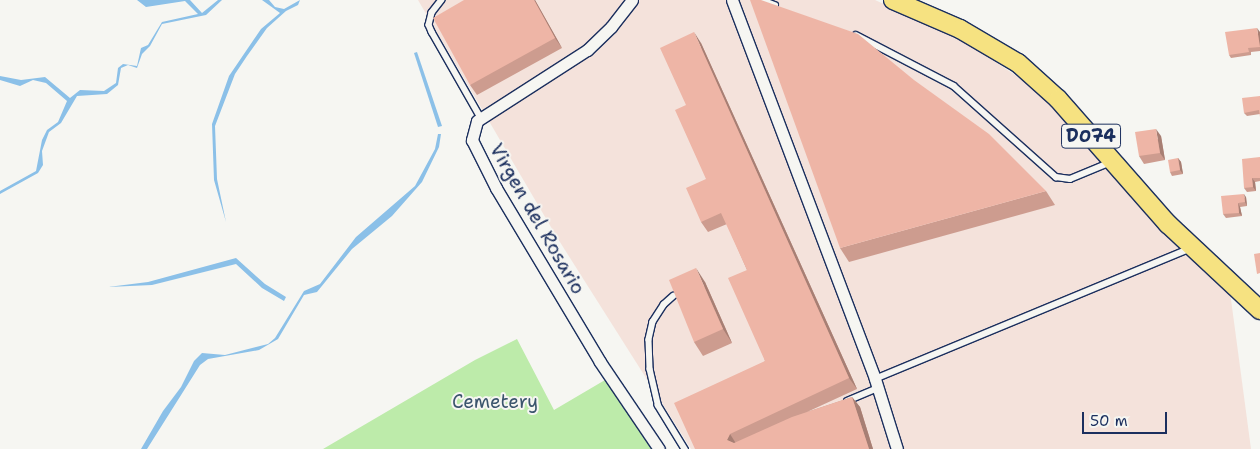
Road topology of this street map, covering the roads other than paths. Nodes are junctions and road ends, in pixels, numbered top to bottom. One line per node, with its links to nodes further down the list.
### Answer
1 (442, 0): 8 (lane)
2 (632, 0): 8 (street)
3 (732, 0): 13 (street)
4 (762, 0): 6 (lane)
5 (893, 0): 9 (main road, D074)
6 (780, 7)
7 (851, 33): 9 (lane)
8 (481, 118): 15 (street, Virgen del Rosario)
9 (1113, 162): 10 (main road, D074)
10 (1192, 248): 12 (main road, D074); 13 (lane)
11 (674, 296): 16 (lane)
12 (1260, 310)
13 (876, 383): 14 (lane); 17 (street)
14 (843, 403)
15 (659, 449)
16 (685, 449)
17 (897, 449)

